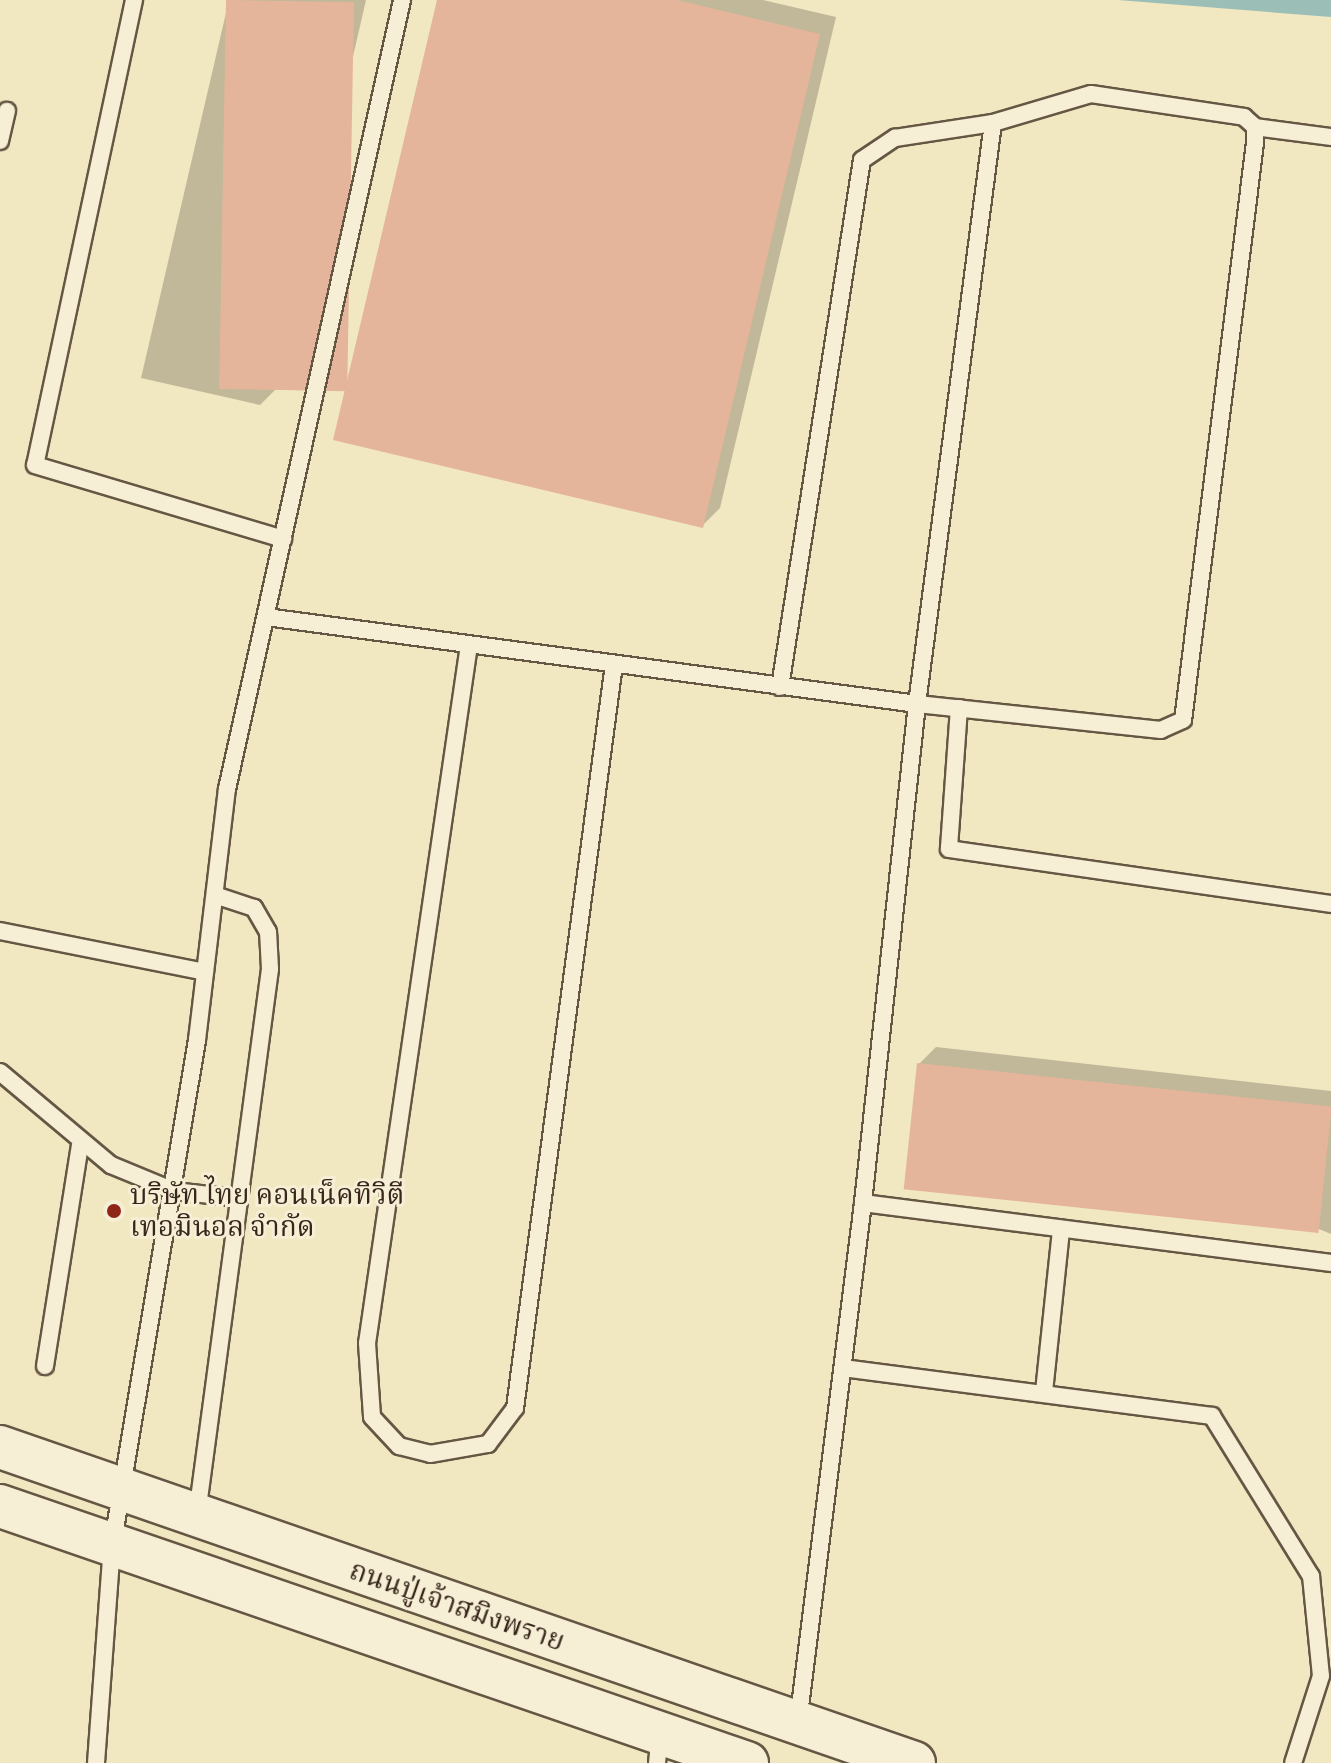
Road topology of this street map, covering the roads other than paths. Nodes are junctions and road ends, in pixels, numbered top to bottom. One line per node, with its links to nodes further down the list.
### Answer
1 (134, 0): 8 (lane)
2 (402, 0): 8 (lane)
3 (7, 111): 7 (lane)
4 (993, 123): 5 (lane); 12 (lane); 13 (lane)
5 (1255, 127): 6 (lane); 14 (lane)
6 (1331, 137)
7 (0, 141)
8 (283, 539): 9 (lane)
9 (266, 617): 10 (lane); 15 (lane)
10 (469, 645): 11 (lane); 11 (lane)
11 (614, 664): 12 (lane)
12 (780, 687): 13 (lane)
13 (917, 704): 14 (lane); 23 (lane)
14 (959, 708): 16 (lane)
15 (215, 895): 18 (lane); 22 (lane)
16 (1331, 904)
17 (0, 931): 18 (lane)
18 (205, 972): 21 (lane)
19 (0, 1072): 20 (lane)
20 (80, 1145): 21 (lane); 26 (lane)
21 (174, 1191): 22 (lane); 30 (lane)
22 (236, 1198): 32 (lane)
23 (863, 1203): 24 (lane); 27 (lane)
24 (1061, 1229): 25 (lane); 28 (lane)
25 (1331, 1263)
26 (45, 1366)
27 (843, 1368): 28 (lane); 34 (lane)
28 (1044, 1392): 39 (lane)
29 (0, 1447): 30 (main road, ถนนปู่เจ้าสมิงพราย)
30 (123, 1489): 32 (main road, ถนนปู่เจ้าสมิงพราย); 33 (lane)
31 (0, 1506): 33 (main road, ถนนปู่เจ้าสมิงพราย)
32 (196, 1515): 34 (main road, ถนนปู่เจ้าสมิงพราย)
33 (112, 1547): 35 (main road, ถนนปู่เจ้าสมิงพราย); 36 (lane)
34 (798, 1723): 38 (main road, ถนนปู่เจ้าสมิงพราย)
35 (659, 1748): 37 (main road, ถนนปู่เจ้าสมิงพราย)
36 (96, 1763)
37 (747, 1763)
38 (914, 1763)
39 (1293, 1763)

